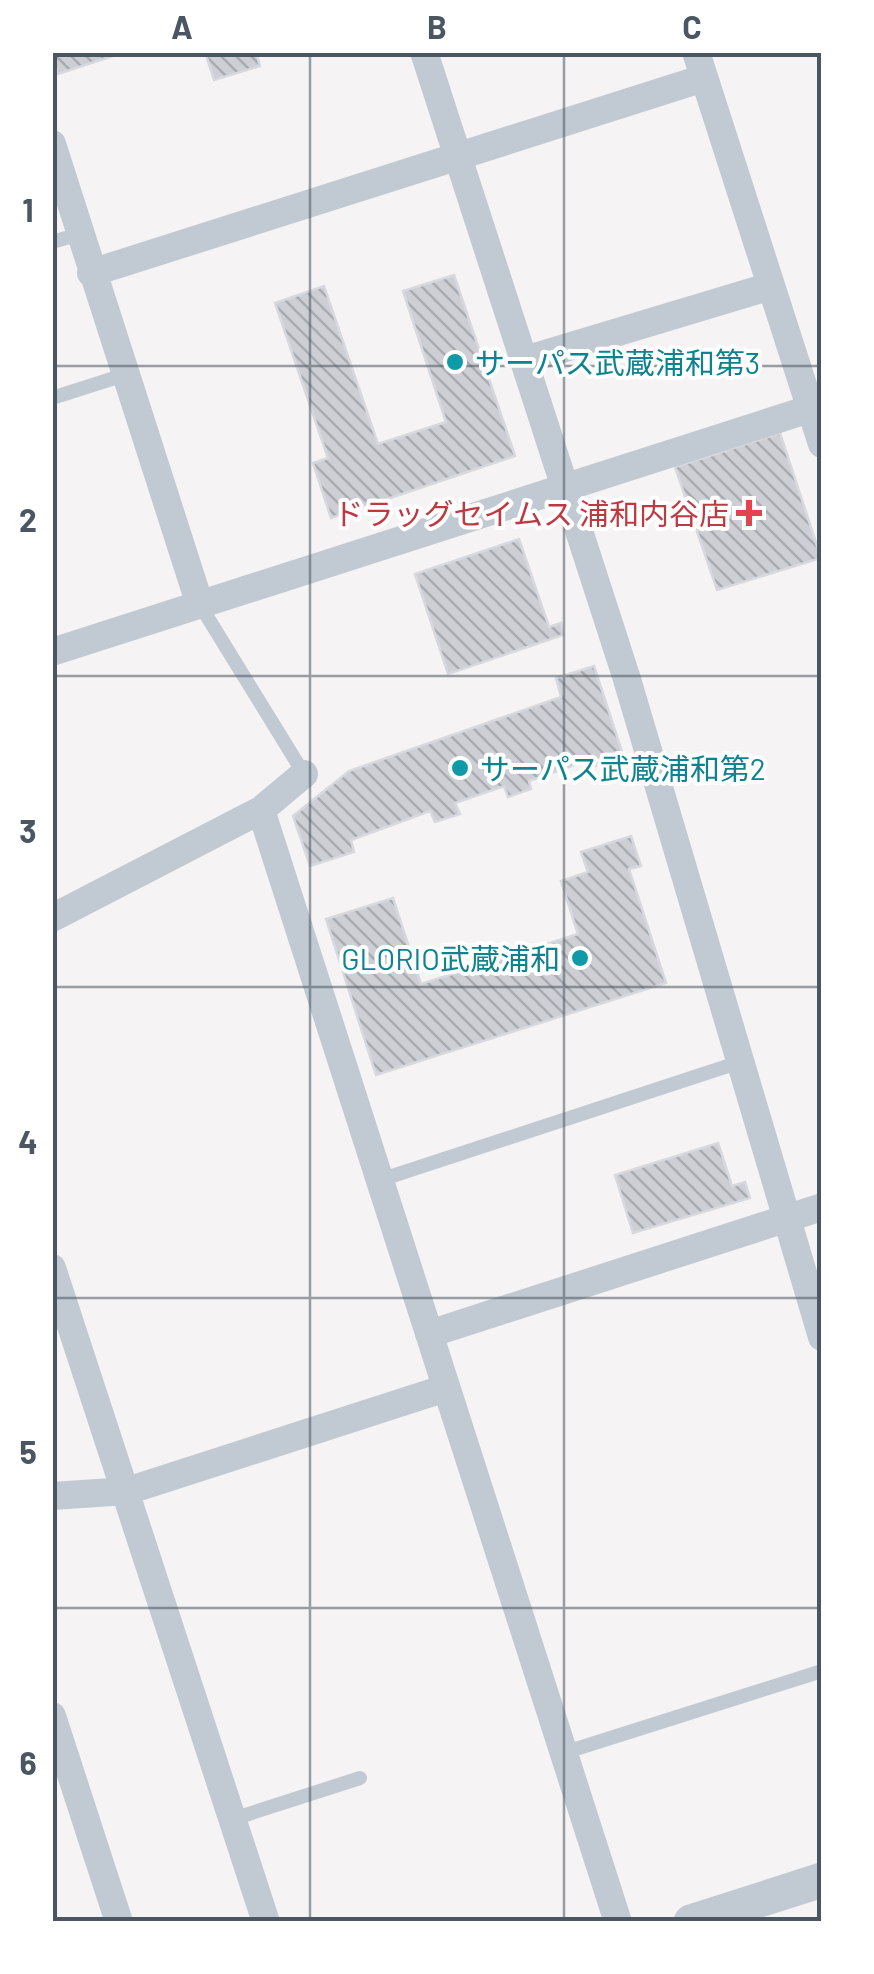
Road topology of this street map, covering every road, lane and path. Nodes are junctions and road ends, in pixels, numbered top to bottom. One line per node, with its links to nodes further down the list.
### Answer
1 (424, 52): 4 (street)
2 (700, 65): 4 (street); 7 (street)
3 (52, 144): 5 (street)
4 (460, 156): 6 (street); 8 (street)
5 (66, 238): 6 (street)
6 (91, 272): 9 (street)
7 (771, 286): 8 (street); 11 (street)
8 (525, 360): 13 (street)
9 (124, 375): 10 (lane); 14 (street)
10 (52, 398)
11 (816, 407): 12 (street); 13 (street)
12 (822, 444)
13 (566, 487): 14 (street); 19 (street)
14 (200, 605): 15 (street); 16 (lane)
15 (52, 652)
16 (304, 774): 17 (street)
17 (261, 810): 18 (street); 20 (street)
18 (52, 918)
19 (740, 1062): 20 (lane); 22 (street)
20 (380, 1180): 24 (street)
21 (822, 1207): 22 (street)
22 (787, 1218): 24 (street); 25 (street)
23 (52, 1268): 27 (street)
24 (429, 1334): 26 (street)
25 (822, 1337)
26 (446, 1388): 27 (street); 31 (street)
27 (127, 1491): 28 (street); 33 (street)
28 (52, 1496)
29 (822, 1671): 31 (lane)
30 (52, 1716): 35 (street)
31 (564, 1753): 37 (street)
32 (360, 1778): 33 (lane)
33 (232, 1820): 36 (street)
34 (822, 1880): 38 (street)
35 (119, 1922)
36 (266, 1922)
37 (618, 1922)
38 (691, 1922)

